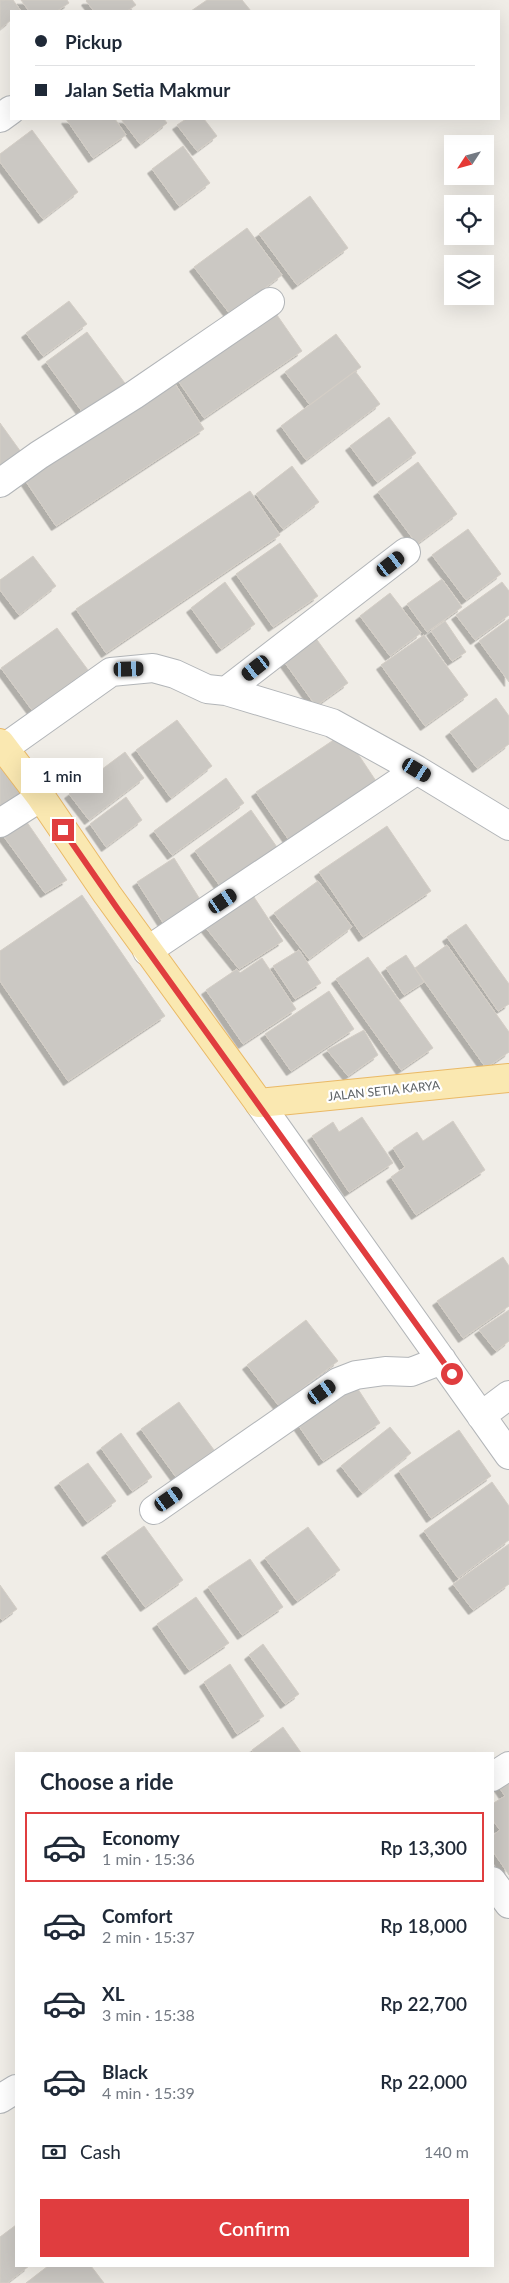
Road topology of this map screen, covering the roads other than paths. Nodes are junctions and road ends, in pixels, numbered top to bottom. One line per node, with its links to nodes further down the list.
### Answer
1 (270, 302): 2 (street)
2 (0, 483)
3 (406, 552): 4 (street)
4 (226, 691): 5 (street); 6 (street)
5 (2, 746): 7 (main road)
6 (417, 770): 9 (street); 10 (street)
7 (42, 797): 8 (street); 10 (main road)
8 (0, 823)
9 (509, 826)
10 (147, 951): 12 (main road)
11 (509, 1078): 12 (main road, JALAN SETIA KARYA)
12 (258, 1103): 13 (street)
13 (442, 1360): 15 (street); 17 (street)
14 (509, 1396): 15 (street)
15 (481, 1416): 16 (street)
16 (509, 1454)
17 (154, 1510)
18 (509, 1766): 19 (street)
19 (494, 1776)
20 (494, 1883): 21 (street)
21 (509, 1904)
22 (15, 2090): 23 (street)
23 (0, 2099)

